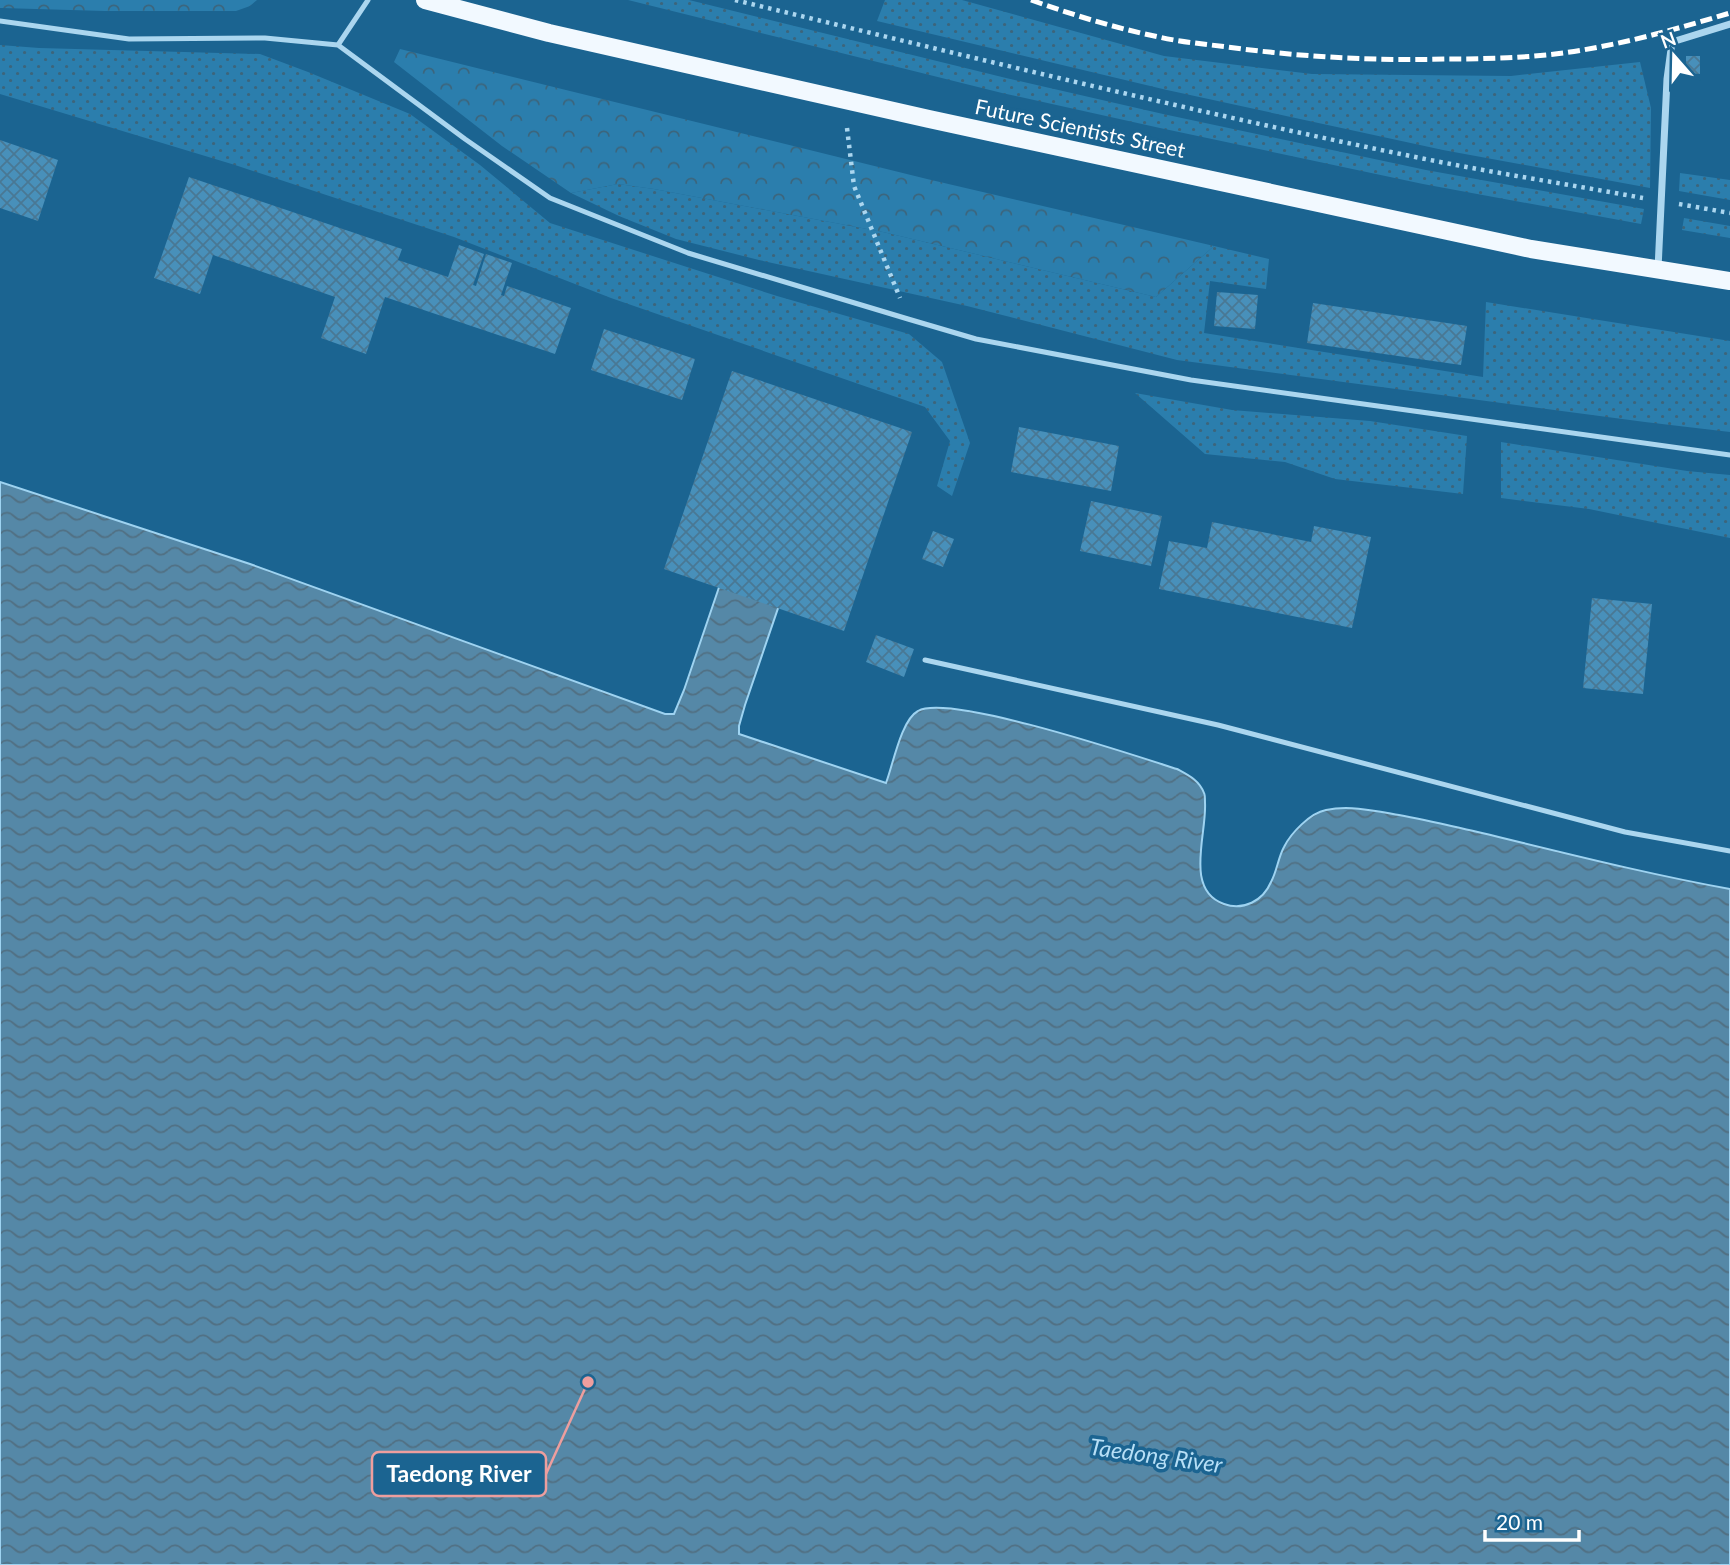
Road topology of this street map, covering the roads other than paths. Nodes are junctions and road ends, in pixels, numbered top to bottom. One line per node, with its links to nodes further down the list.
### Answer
1 (368, 0): 5 (lane)
2 (425, 0): 6 (main road, Future Scientists Street)
3 (0, 21): 5 (lane)
4 (1730, 24): 6 (street)
5 (338, 45): 8 (lane)
6 (1658, 270): 7 (main road, Future Scientists Street)
7 (1730, 281)
8 (1730, 455)
9 (925, 660): 10 (lane)
10 (1730, 851)

